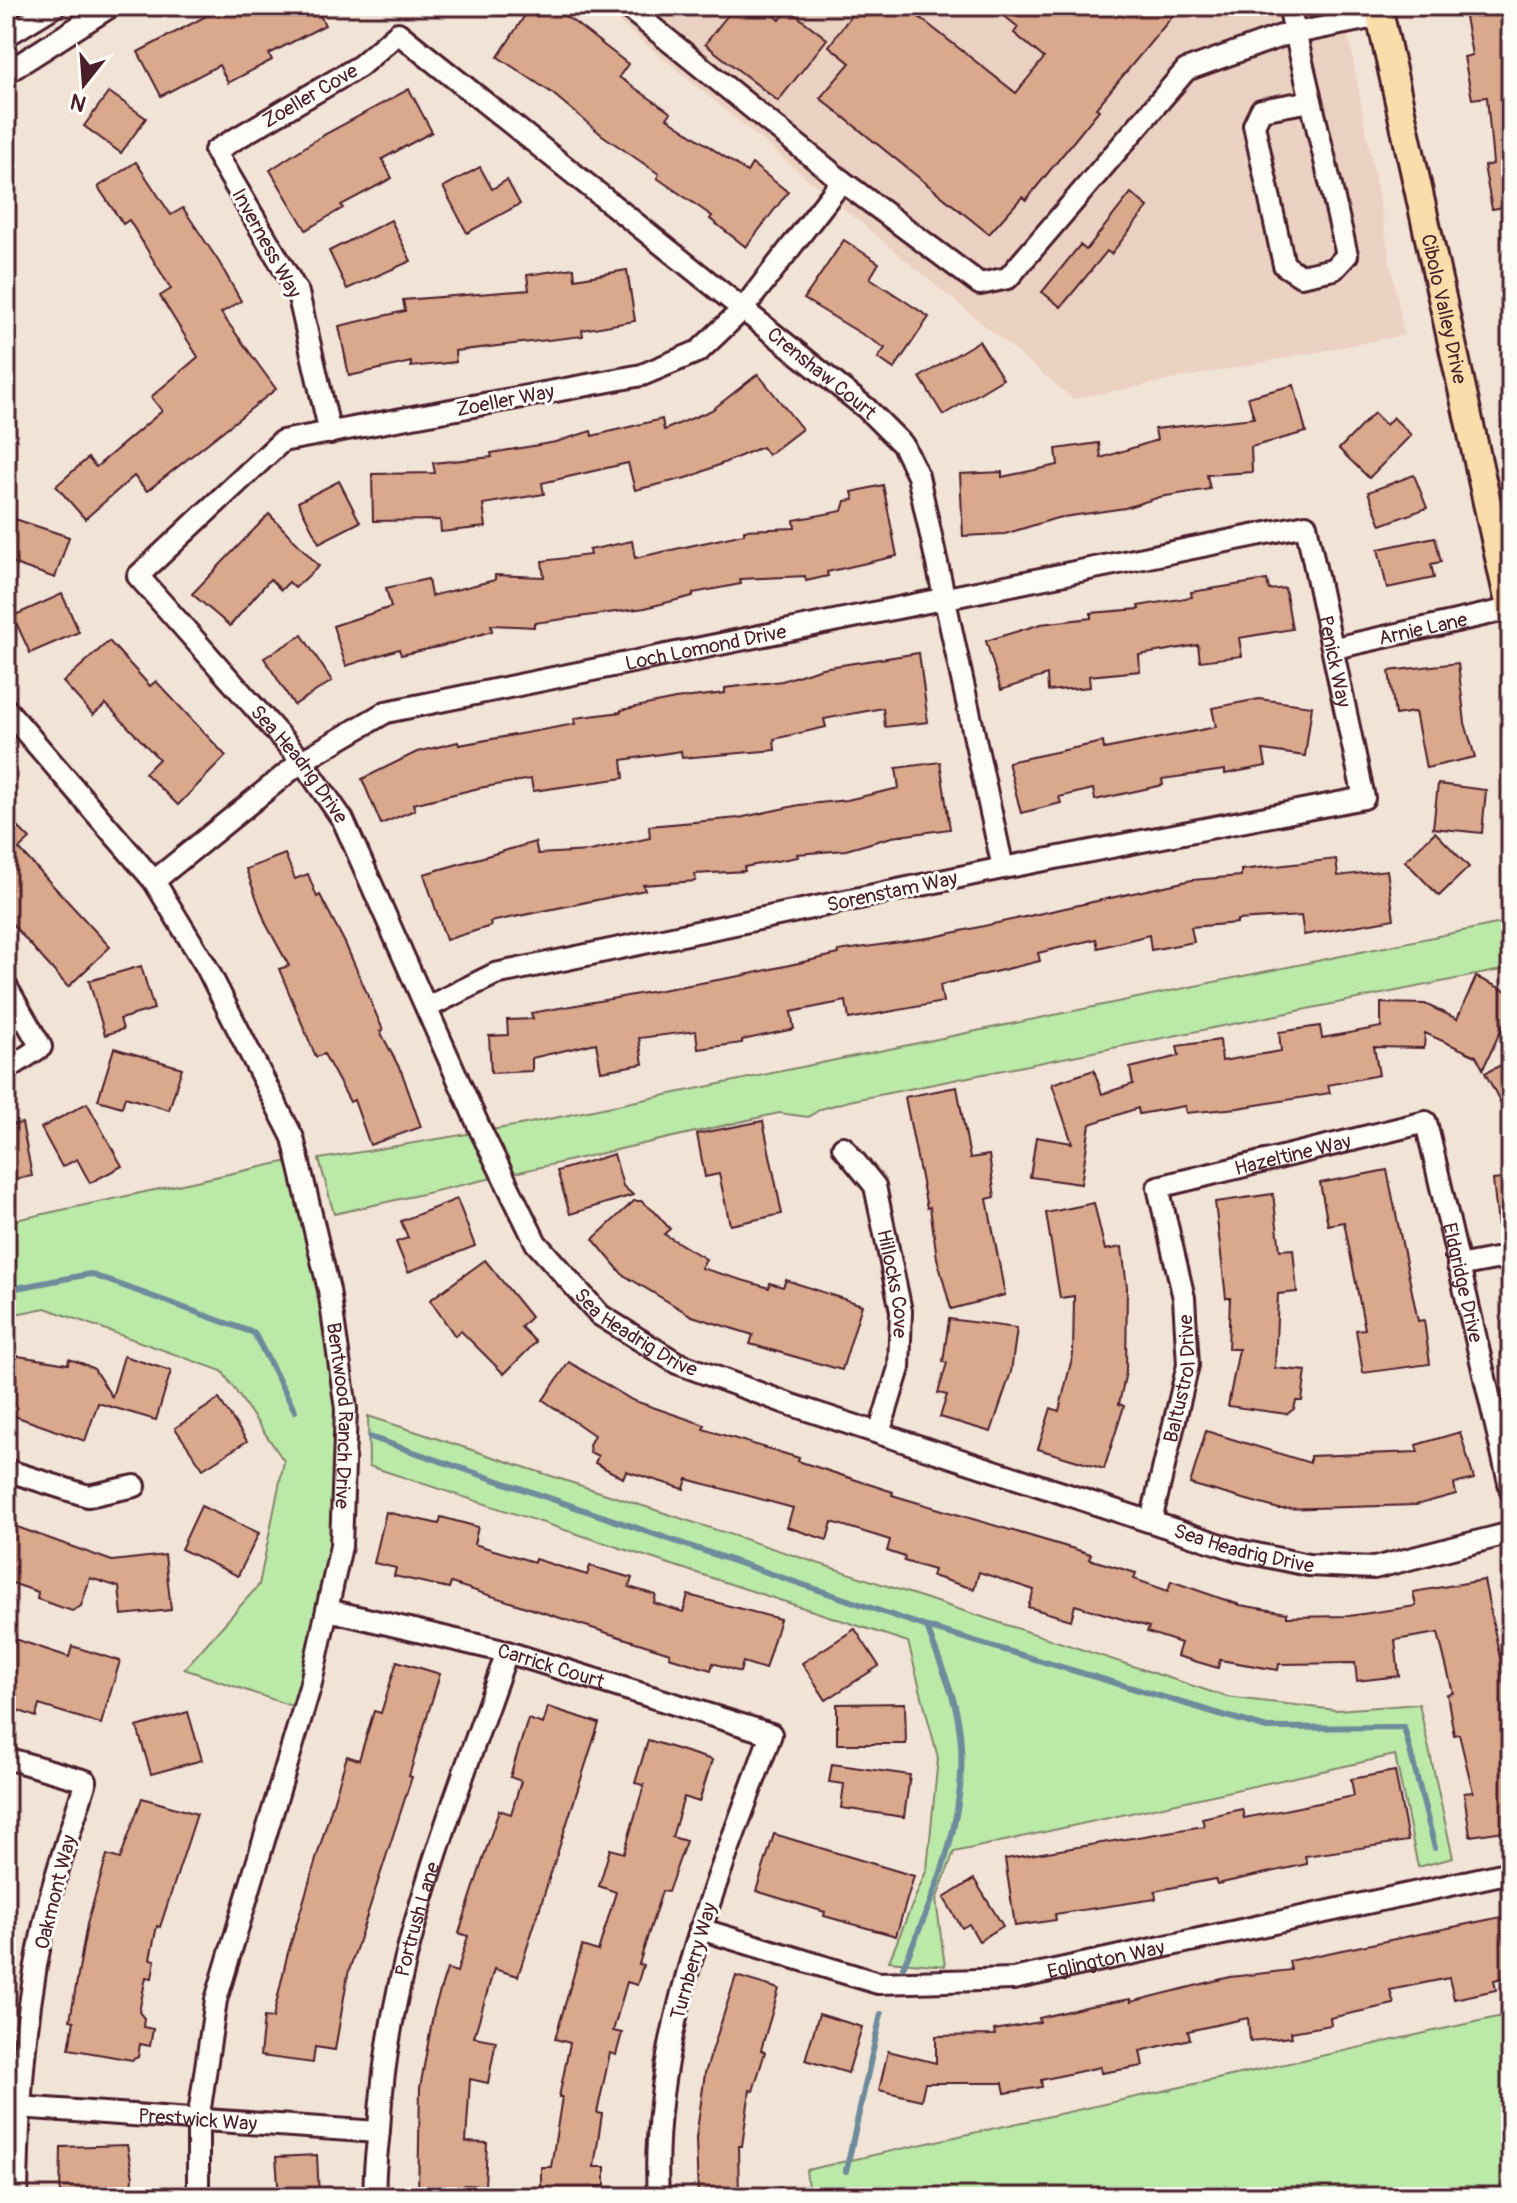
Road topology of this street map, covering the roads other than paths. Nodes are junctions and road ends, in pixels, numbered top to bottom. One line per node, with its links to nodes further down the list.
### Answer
1 (55, 6): 8 (street)
2 (111, 6): 9 (street)
3 (626, 6): 12 (street)
4 (1289, 6): 7 (street)
5 (1379, 11): 7 (street); 18 (main road, Cibolo Valley Drive)
6 (398, 33): 11 (street, Zoeller Cove); 13 (street, Crenshaw Court)
7 (1295, 34): 10 (street); 12 (street)
8 (6, 36)
9 (6, 73)
10 (1311, 101): 10 (street)
11 (215, 151): 14 (street, Inverness Way)
12 (842, 181): 13 (street, Zoeller Way)
13 (743, 309): 14 (street, Zoeller Way); 17 (street, Crenshaw Court)
14 (330, 433): 16 (street, Zoeller Way)
15 (1306, 525): 17 (street, Loch Lomond Drive); 19 (street, Penick Way)
16 (138, 576): 21 (street, Sea Headrig Drive)
17 (946, 598): 21 (street, Loch Lomond Drive); 23 (street, Crenshaw Court)
18 (1511, 610): 19 (street, Arnie Lane)
19 (1335, 648): 22 (street, Penick Way)
20 (6, 709): 24 (street, Bentwood Ranch Drive)
21 (302, 761): 24 (street, Loch Lomond Drive); 26 (street, Sea Headrig Drive)
22 (1364, 798): 23 (street, Sorenstam Way)
23 (1003, 868): 26 (street, Sorenstam Way)
24 (154, 881): 39 (street, Bentwood Ranch Drive)
25 (6, 986): 27 (street)
26 (428, 1007): 33 (street, Sea Headrig Drive)
27 (6, 1070)
28 (1426, 1122): 30 (street, Hazeltine Way); 32 (street, Eldgridge Drive)
29 (843, 1147): 33 (street, Hillocks Cove)
30 (1158, 1187): 37 (street, Baltustrol Drive)
31 (1511, 1256): 32 (street)
32 (1458, 1266): 36 (street, Eldgridge Drive)
33 (880, 1430): 37 (street, Sea Headrig Drive)
34 (6, 1470): 35 (street)
35 (135, 1486)
36 (1511, 1491)
37 (1151, 1521): 38 (street, Sea Headrig Drive)
38 (1511, 1533)
39 (328, 1610): 40 (street, Carrick Court); 46 (street, Bentwood Ranch Drive)
40 (507, 1652): 41 (street, Carrick Court); 47 (street, Portrush Lane)
41 (771, 1734): 44 (street, Turnberry Way)
42 (6, 1758): 45 (street, Oakmont Way)
43 (1511, 1872): 44 (street, Eglington Way)
44 (700, 1929): 51 (street, Turnberry Way)
45 (18, 2107): 46 (street, Prestwick Way); 48 (street, Oakmont Way)
46 (198, 2121): 47 (street, Prestwick Way); 49 (street, Bentwood Ranch Drive)
47 (378, 2132): 50 (street, Portrush Lane)
48 (17, 2197)
49 (198, 2197)
50 (375, 2197)
51 (658, 2197)

